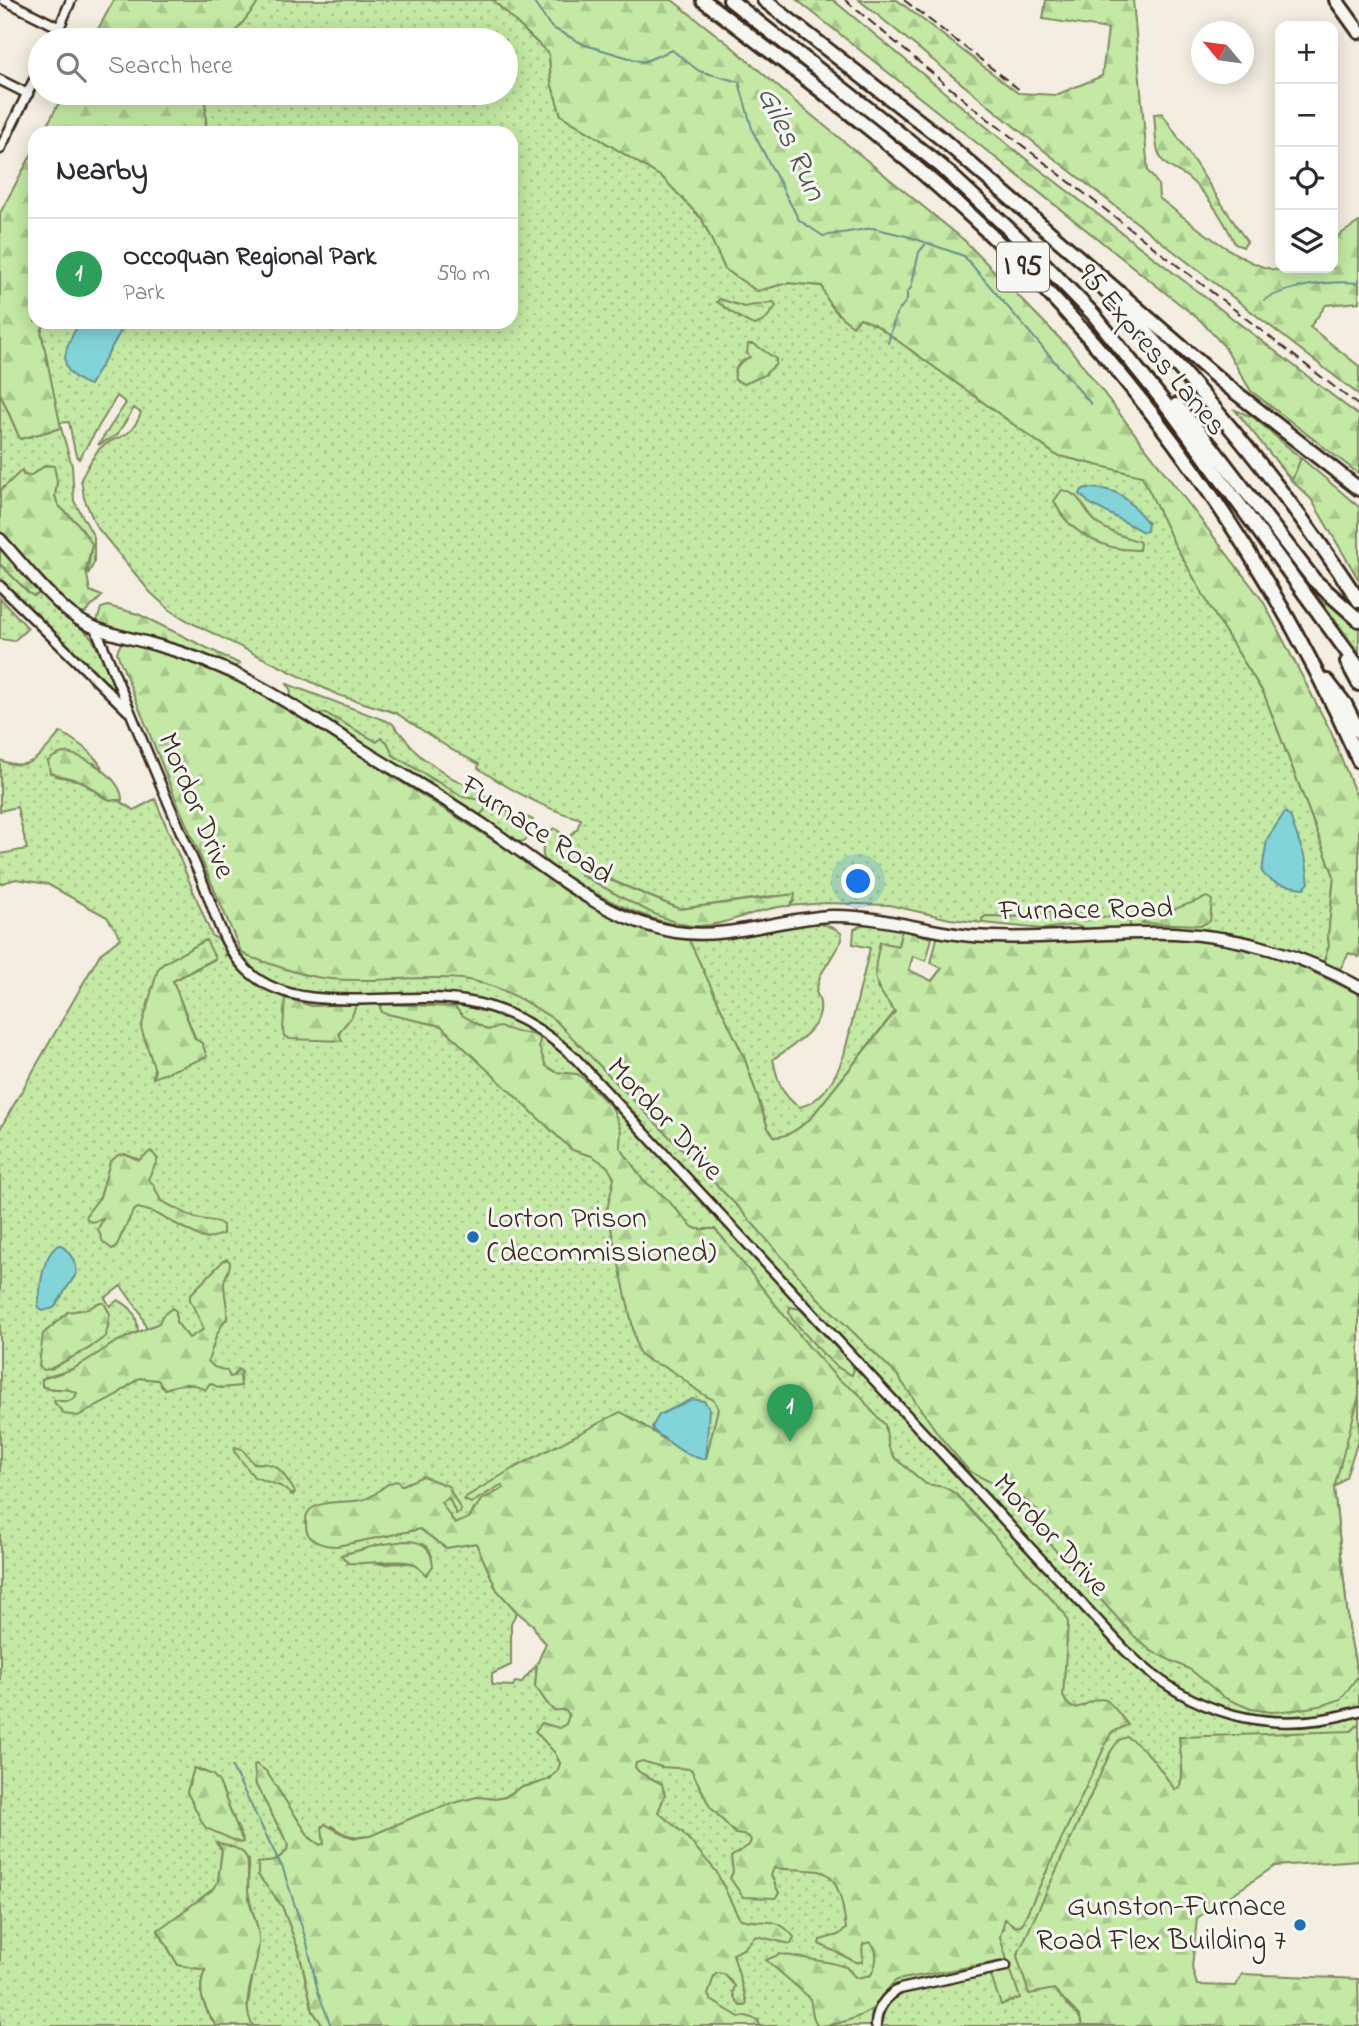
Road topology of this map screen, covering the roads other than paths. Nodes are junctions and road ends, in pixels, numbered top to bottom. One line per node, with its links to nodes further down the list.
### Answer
1 (4, 0): 7 (street)
2 (71, 0): 7 (street)
3 (703, 0): 21 (highway, I 95)
4 (730, 0): 13 (highway, 95 Express Lanes)
5 (764, 0): 12 (highway, I 95)
6 (1336, 0): 8 (highway)
7 (60, 27)
8 (1359, 32)
9 (0, 80): 10 (street)
10 (28, 94): 11 (street)
11 (0, 149)
12 (1046, 229): 14 (highway); 17 (highway, I 95)
13 (1133, 363): 18 (highway); 19 (highway, 95 Express Lanes)
14 (1359, 489)
15 (0, 539): 20 (main road, Furnace Road)
16 (0, 586): 24 (street)
17 (1359, 601)
18 (1359, 620)
19 (1326, 622): 22 (highway, 95 Express Lanes); 23 (highway)
20 (96, 629): 24 (street, Mordor Drive); 27 (main road, Furnace Road)
21 (1315, 668): 25 (highway); 26 (highway, I 95)
22 (1359, 668)
23 (1359, 684)
24 (130, 713): 28 (street, Mordor Drive)
25 (1359, 732)
26 (1359, 761)
27 (1359, 987)
28 (1359, 1711)
29 (1006, 1966): 30 (street)
30 (876, 2026)

